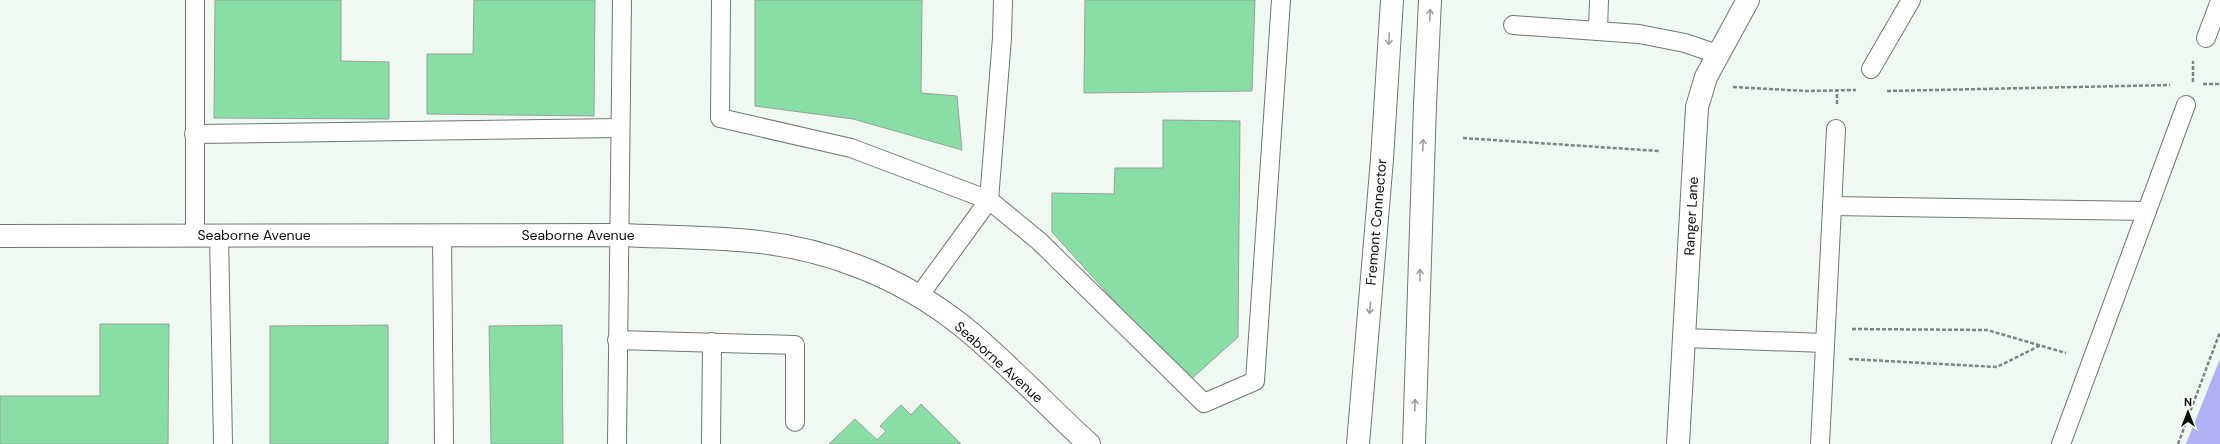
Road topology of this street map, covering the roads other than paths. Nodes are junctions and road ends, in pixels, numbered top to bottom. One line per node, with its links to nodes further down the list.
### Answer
1 (195, 0): 20 (lane)
2 (622, 0): 18 (lane)
3 (721, 0): 21 (lane)
4 (1002, 0): 21 (lane)
5 (1281, 0): 21 (lane)
6 (1392, 0): 40 (street, Fremont Connector, one-way to 40)
7 (1430, 0): 41 (street, one-way to 7)
8 (1599, 0): 13 (lane)
9 (1748, 0): 15 (street, Ranger Lane)
10 (1911, 0): 16 (lane)
11 (2220, 1): 14 (lane)
12 (1513, 25): 13 (lane)
13 (1598, 30): 15 (lane)
14 (2206, 38)
15 (1717, 54): 30 (street, Ranger Lane)
16 (1871, 69)
17 (2186, 105): 23 (lane)
18 (620, 128): 20 (lane); 27 (lane)
19 (1836, 128): 22 (lane)
20 (194, 134): 25 (lane)
21 (989, 200): 29 (lane)
22 (1832, 206): 23 (lane); 33 (lane)
23 (2147, 211): 44 (lane)
24 (219, 234): 25 (street, Seaborne Avenue); 26 (street, Seaborne Avenue); 35 (lane)
25 (195, 235): 28 (street, Seaborne Avenue)
26 (442, 235): 27 (street, Seaborne Avenue); 36 (lane)
27 (620, 235): 29 (street, Seaborne Avenue); 31 (lane)
28 (0, 236)
29 (919, 296): 39 (street, Seaborne Avenue)
30 (1684, 338): 33 (lane); 42 (street, Ranger Lane)
31 (617, 340): 32 (lane); 37 (lane)
32 (712, 342): 34 (lane); 38 (lane)
33 (1825, 343): 43 (lane)
34 (795, 422)
35 (224, 444)
36 (444, 444)
37 (617, 444)
38 (711, 444)
39 (1089, 444)
40 (1358, 444)
41 (1414, 444)
42 (1678, 444)
43 (1820, 444)
44 (2061, 444)

